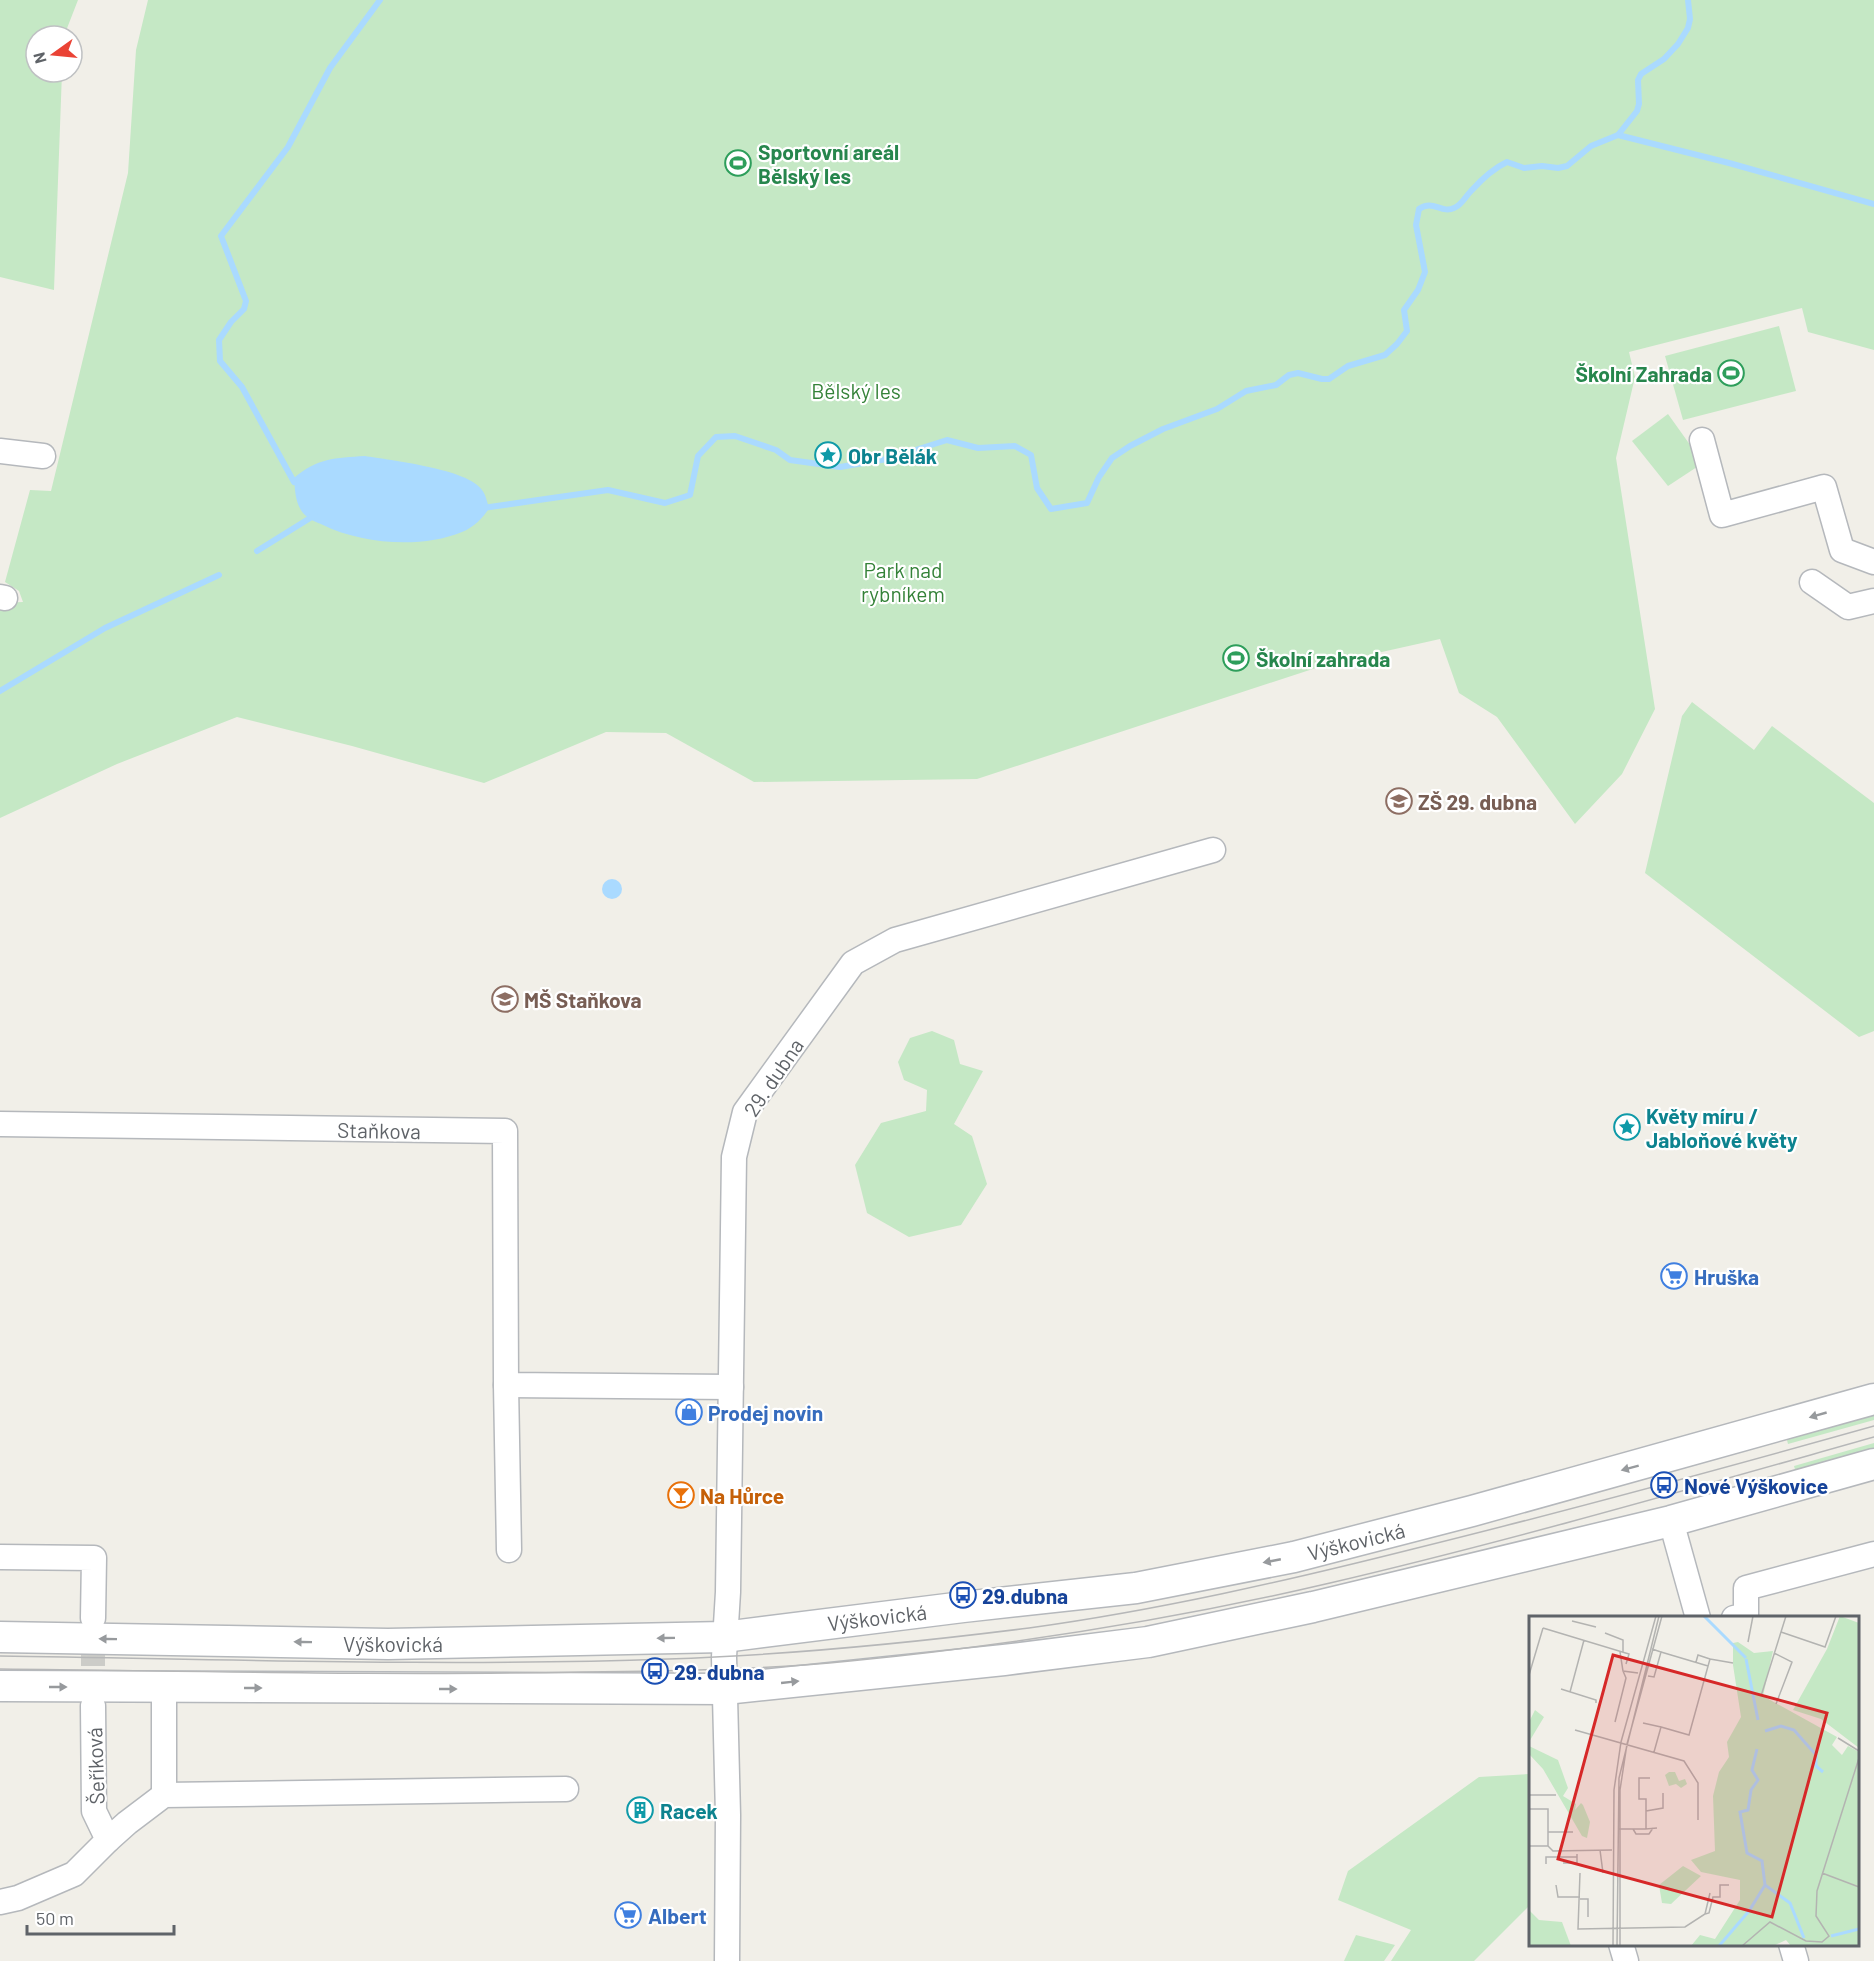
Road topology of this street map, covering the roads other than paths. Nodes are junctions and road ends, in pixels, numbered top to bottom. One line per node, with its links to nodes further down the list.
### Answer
1 (1701, 440): 4 (street)
2 (0, 451): 3 (street)
3 (43, 456)
4 (1874, 562)
5 (1812, 582): 6 (street)
6 (1874, 601)
7 (1213, 850): 10 (street, 29. dubna)
8 (0, 1124): 9 (street, Staňkova)
9 (506, 1385): 10 (street); 14 (street, Staňkova)
10 (731, 1387): 21 (street, 29. dubna)
11 (1874, 1399): 21 (street, Výškovická, one-way to 21)
12 (1874, 1464): 13 (street)
13 (1671, 1521): 17 (street); 24 (street, one-way to 13)
14 (509, 1550)
15 (1874, 1554): 18 (street)
16 (0, 1557): 19 (street)
17 (1698, 1616)
18 (1743, 1616)
19 (93, 1618)
20 (0, 1637): 21 (street, Výškovická, one-way to 20)
21 (724, 1647): 24 (street, 29. dubna)
22 (0, 1686): 23 (street, one-way to 23)
23 (164, 1687): 24 (street, one-way to 24); 27 (street)
24 (725, 1689): 32 (street, 29. dubna)
25 (93, 1706): 28 (street, Šeříková)
26 (566, 1789): 27 (street)
27 (164, 1795): 28 (street)
28 (108, 1840): 29 (street)
29 (0, 1902)
30 (1622, 1946): 33 (street)
31 (1792, 1946): 34 (street)
32 (727, 1961)
33 (1626, 1961)
34 (1796, 1961)

